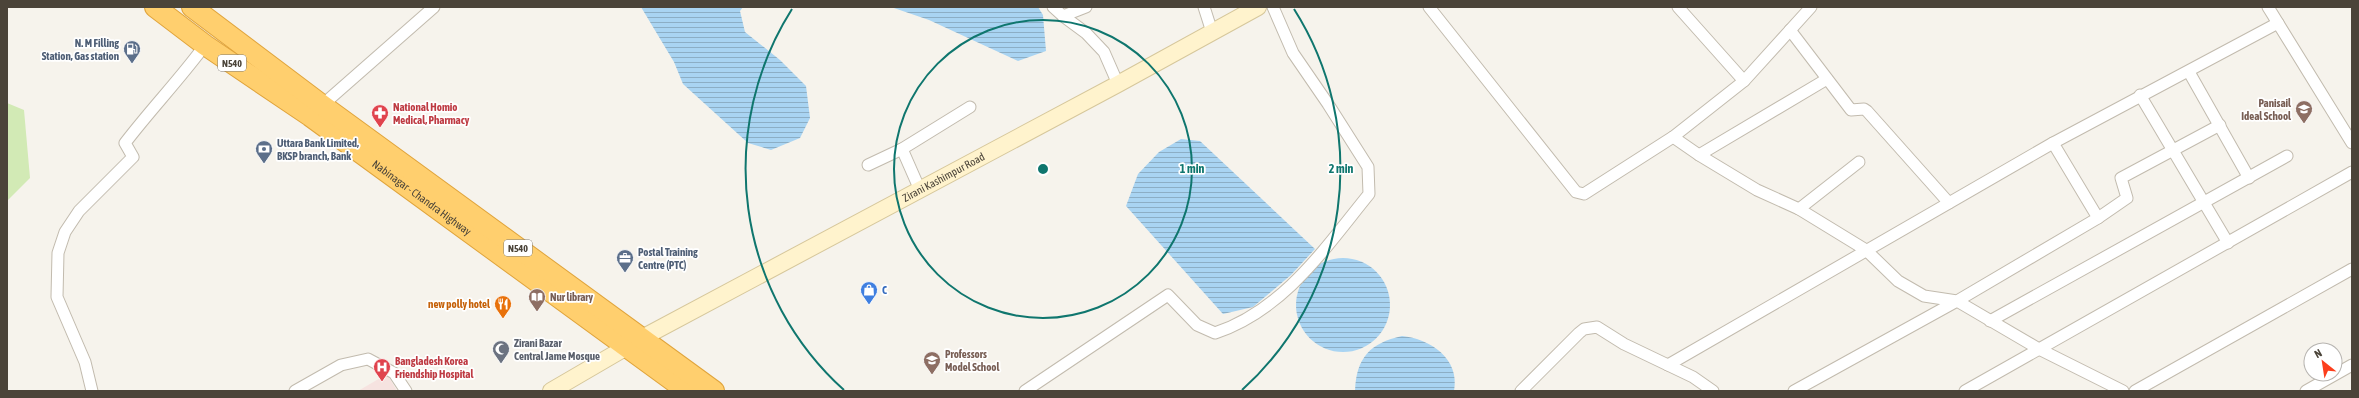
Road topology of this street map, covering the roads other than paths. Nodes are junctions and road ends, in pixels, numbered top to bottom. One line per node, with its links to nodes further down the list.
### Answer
1 (155, 7): 17 (highway, Nabinagar - Chandra Highway / N540)
2 (192, 7): 24 (highway, Nabinagar - Chandra Highway / N540)
3 (434, 7): 24 (street)
4 (1053, 7): 13 (street)
5 (1086, 7): 13 (street)
6 (1204, 7): 16 (street)
7 (1258, 7): 16 (street, Zirani Kashimpur Road)
8 (1273, 7): 57 (street)
9 (1429, 7): 26 (street)
10 (1678, 7): 20 (street)
11 (1811, 7): 15 (street)
12 (2268, 7): 14 (street)
13 (1063, 16): 21 (street)
14 (2278, 24): 18 (street); 28 (street)
15 (1790, 30): 19 (street); 20 (street)
16 (1212, 32): 21 (street, Zirani Kashimpur Road)
17 (205, 45): 24 (highway, Nabinagar - Chandra Highway / N540); 51 (street)
18 (2189, 72): 22 (street); 25 (street)
19 (1827, 79): 31 (street); 39 (street)
20 (1744, 81): 26 (street)
21 (1118, 84): 37 (street, Zirani Kashimpur Road)
22 (2140, 95): 27 (street); 30 (street)
23 (970, 107): 29 (street)
24 (316, 111): 47 (highway, Nabinagar - Chandra Highway / N540)
25 (2220, 125): 30 (street); 36 (street)
26 (1673, 137): 31 (street)
27 (2053, 143): 39 (street); 41 (street)
28 (2352, 143)
29 (902, 149): 34 (street); 37 (street)
30 (2172, 150): 38 (street); 41 (street)
31 (1699, 155): 40 (street)
32 (2287, 156): 36 (street)
33 (1859, 162): 40 (street)
34 (868, 165)
35 (2352, 172): 42 (street)
36 (2249, 178): 38 (street)
37 (920, 190): 47 (street, Zirani Kashimpur Road)
38 (2204, 202): 42 (street); 46 (street)
39 (1949, 203): 43 (street)
40 (1799, 209): 43 (street)
41 (2098, 218): 45 (street)
42 (2228, 243): 48 (street)
43 (1866, 250): 45 (street); 49 (street)
44 (2352, 269): 63 (street)
45 (1957, 301): 46 (street); 60 (street)
46 (1990, 321): 48 (street)
47 (635, 342): 54 (street, Zirani Kashimpur Road); 55 (highway, Nabinagar - Chandra Highway / N540); 56 (highway, Nabinagar - Chandra Highway / N540)
48 (2039, 349): 61 (street); 62 (street)
49 (1668, 365): 58 (street); 59 (street)
50 (2352, 365): 64 (street)
51 (92, 391)
52 (295, 391): 53 (street)
53 (406, 391)
54 (551, 391)
55 (687, 391)
56 (714, 391)
57 (1025, 391)
58 (1521, 391)
59 (1713, 391)
60 (1794, 391)
61 (1965, 391)
62 (2123, 391)
63 (2135, 391)
64 (2306, 391)

